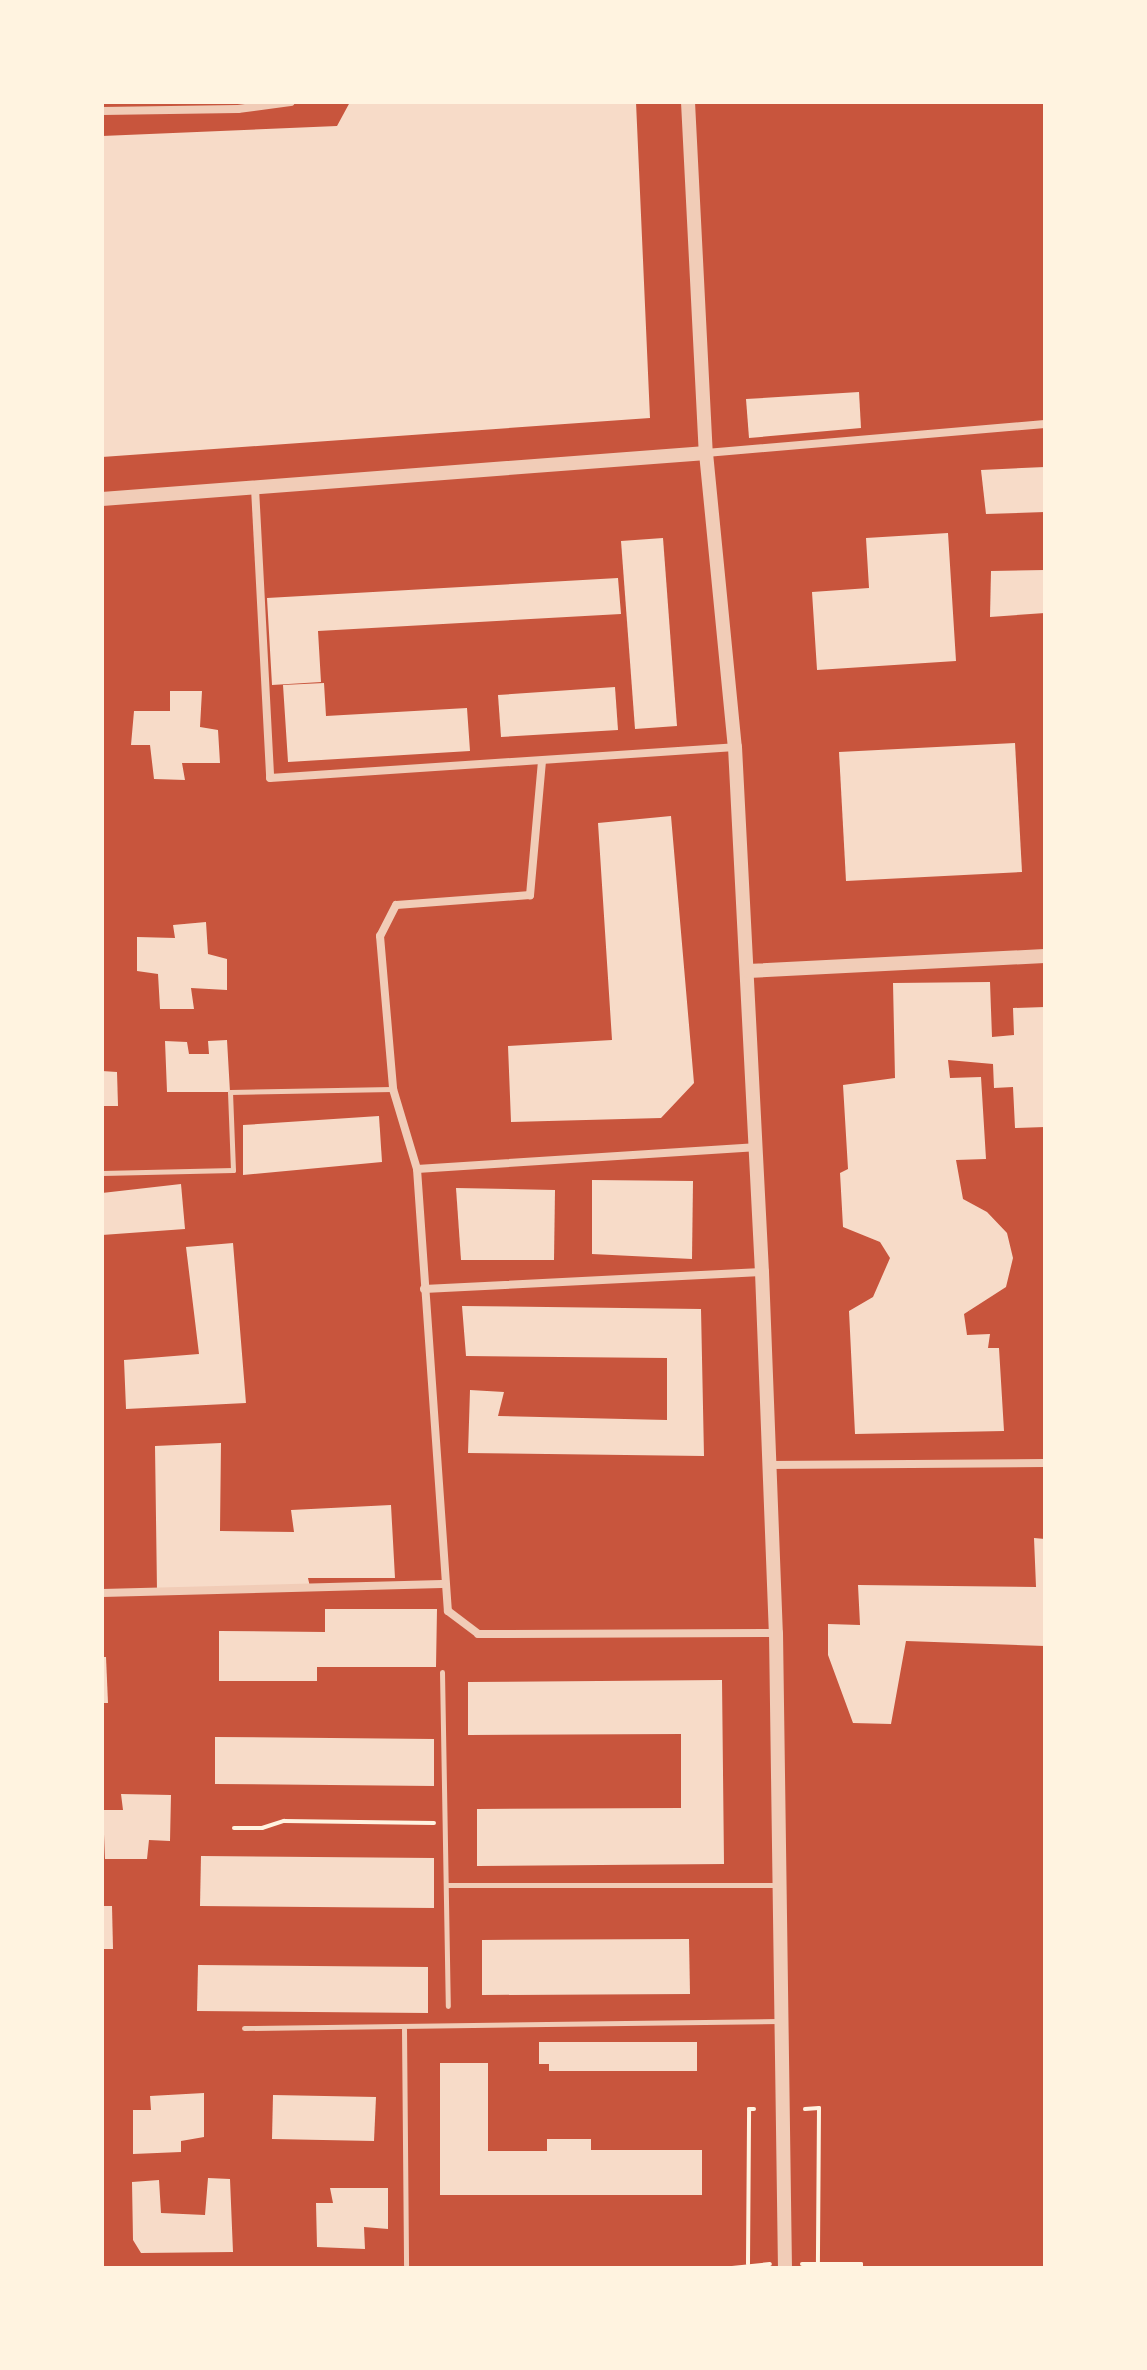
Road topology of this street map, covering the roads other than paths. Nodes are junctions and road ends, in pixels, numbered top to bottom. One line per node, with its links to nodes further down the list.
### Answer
1 (291, 102): 3 (street)
2 (688, 102): 5 (street)
3 (102, 111)
4 (1045, 424): 5 (street)
5 (706, 453): 6 (street); 8 (street)
6 (255, 488): 7 (street); 9 (street)
7 (102, 499)
8 (735, 747): 9 (street); 11 (street)
9 (542, 761): 12 (street)
10 (1045, 956): 11 (street)
11 (748, 971): 13 (street)
12 (393, 1089): 14 (street); 15 (lane)
13 (754, 1147): 14 (street); 16 (street)
14 (417, 1169): 17 (street)
15 (102, 1173)
16 (762, 1272): 17 (street); 19 (street)
17 (424, 1289): 20 (street)
18 (1045, 1463): 19 (street)
19 (768, 1465): 22 (street)
20 (442, 1584): 21 (street); 22 (street)
21 (102, 1593)
22 (776, 1633): 25 (street)
23 (442, 1672): 24 (lane)
24 (446, 1885): 25 (lane); 26 (lane)
25 (780, 1885): 27 (street)
26 (448, 2006)
27 (782, 2021): 29 (lane); 31 (street)
28 (244, 2028): 29 (lane)
29 (404, 2029): 30 (lane)
30 (406, 2268)
31 (785, 2268)

